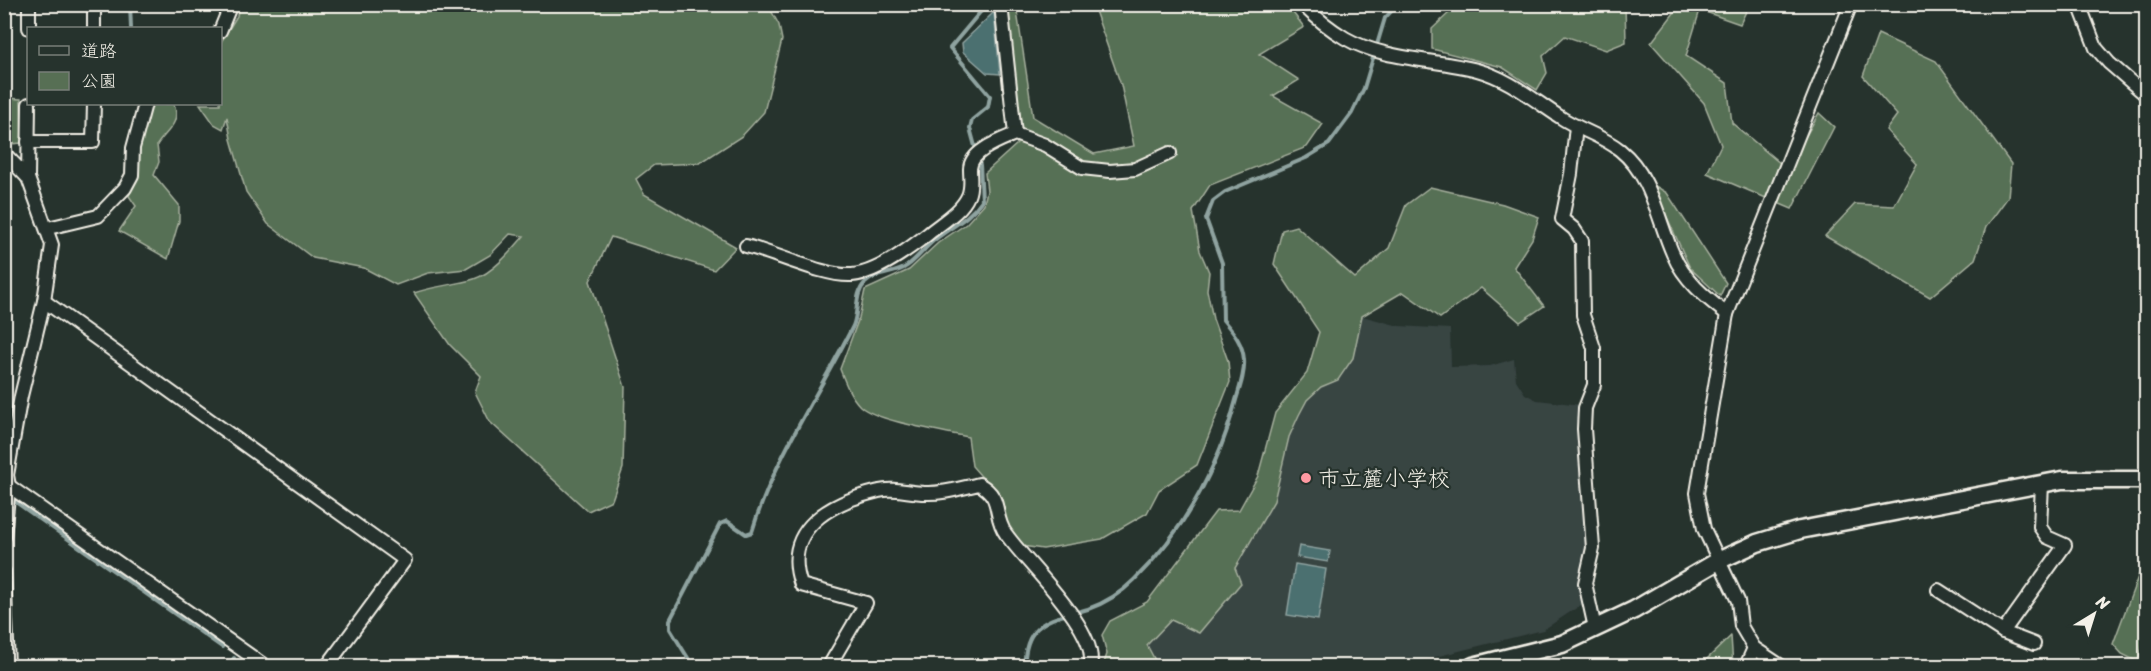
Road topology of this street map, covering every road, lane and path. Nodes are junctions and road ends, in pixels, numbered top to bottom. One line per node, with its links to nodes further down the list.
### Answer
1 (29, 4): 8 (street)
2 (94, 4): 9 (street)
3 (231, 4): 10 (street)
4 (1001, 4): 16 (street)
5 (1302, 4): 15 (street)
6 (1851, 4): 24 (street)
7 (2079, 4): 11 (street)
8 (29, 27)
9 (94, 27)
10 (222, 27)
11 (2146, 95)
12 (29, 105): 17 (street)
13 (93, 105): 17 (street)
14 (145, 105): 21 (street)
15 (1576, 126): 24 (street); 33 (street)
16 (1015, 134): 19 (street); 22 (street)
17 (28, 142): 20 (street)
18 (4, 153): 20 (street)
19 (1170, 153)
20 (28, 178): 21 (street)
21 (48, 228): 23 (street)
22 (746, 246)
23 (45, 301): 25 (street); 39 (street)
24 (1727, 314): 30 (street)
25 (7, 478): 28 (street); 38 (street)
26 (2146, 480): 27 (street)
27 (2042, 484): 30 (street); 34 (street)
28 (5, 501): 29 (street)
29 (4, 537)
30 (1718, 561): 33 (street); 36 (street)
31 (4, 572): 37 (street)
32 (1938, 590): 34 (street)
33 (1595, 628): 42 (street)
34 (2003, 632): 35 (street)
35 (2034, 644)
36 (1754, 648): 43 (street); 44 (street)
37 (8, 666)
38 (265, 666)
39 (327, 666)
40 (829, 666): 41 (street)
41 (1090, 666)
42 (1476, 666)
43 (1746, 666)
44 (1781, 666)

